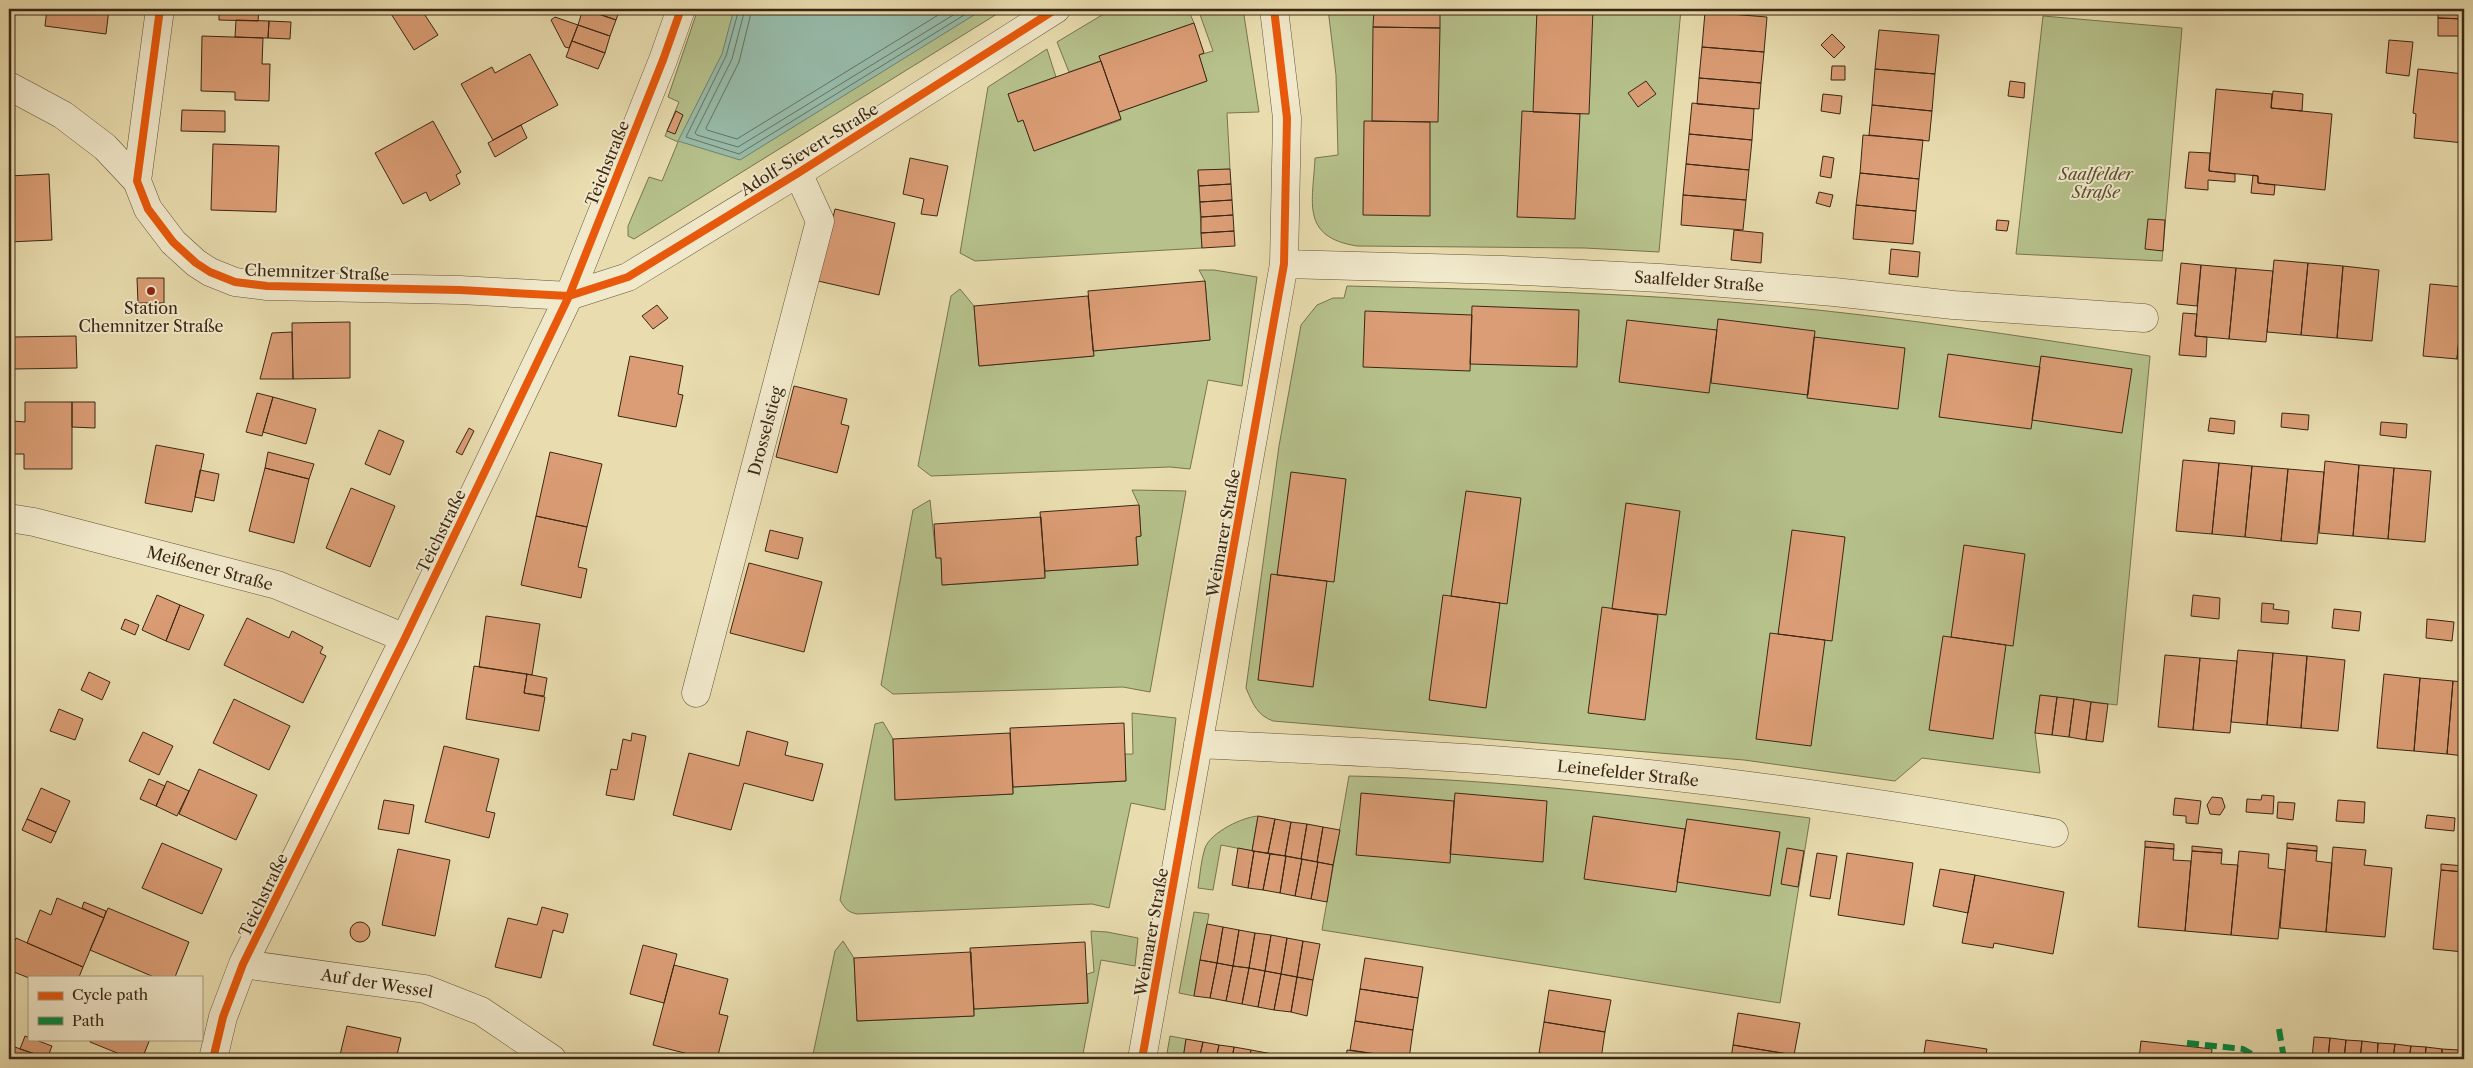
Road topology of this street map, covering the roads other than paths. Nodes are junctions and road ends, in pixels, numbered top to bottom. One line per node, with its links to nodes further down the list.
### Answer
1 (160, 9): 7 (street, Chemnitzer Straße)
2 (681, 9): 9 (street, Teichstraße)
3 (1056, 9): 6 (street, Adolf-Sievert-Straße)
4 (1274, 9): 8 (street, Weimarer Straße)
5 (9, 86): 7 (street)
6 (798, 173): 9 (street, Adolf-Sievert-Straße); 13 (street, Drosselstieg)
7 (137, 182): 9 (street, Chemnitzer Straße)
8 (1284, 264): 10 (street, Saalfelder Straße); 14 (street, Weimarer Straße)
9 (569, 296): 12 (street, Teichstraße)
10 (2144, 318)
11 (9, 518): 12 (street, Meißener Straße)
12 (405, 638): 16 (street, Teichstraße)
13 (696, 693)
14 (1198, 744): 15 (street, Leinefelder Straße); 19 (street, Weimarer Straße)
15 (2054, 833)
16 (244, 964): 17 (street, Teichstraße); 18 (street, Auf der Wessel)
17 (213, 1059)
18 (552, 1059)
19 (1142, 1059)

